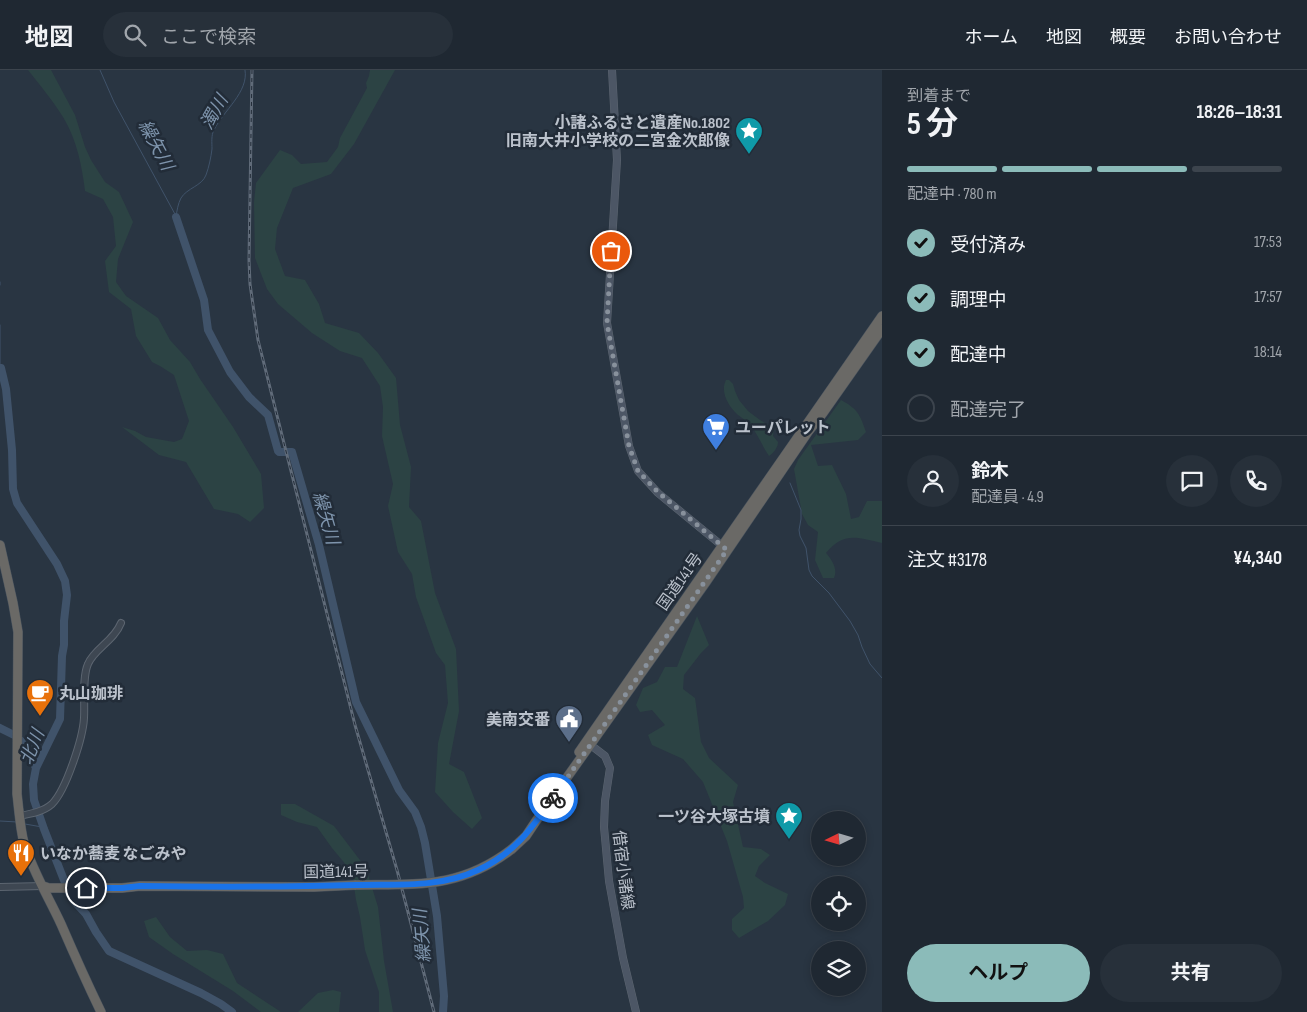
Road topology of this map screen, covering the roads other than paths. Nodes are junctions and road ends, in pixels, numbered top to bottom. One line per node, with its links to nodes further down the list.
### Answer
1 (612, 70): 5 (main road)
2 (882, 316): 5 (highway, 国道141号)
3 (882, 329): 5 (highway, 国道141号)
4 (0, 545): 8 (highway)
5 (725, 548): 7 (highway, 国道141号)
6 (122, 623): 8 (street)
7 (588, 743): 9 (highway, 国道141号, bridge); 12 (main road, 借宿小諸線)
8 (19, 816): 9 (highway)
9 (43, 886): 10 (street); 11 (highway)
10 (0, 887)
11 (101, 1012)
12 (636, 1012)

